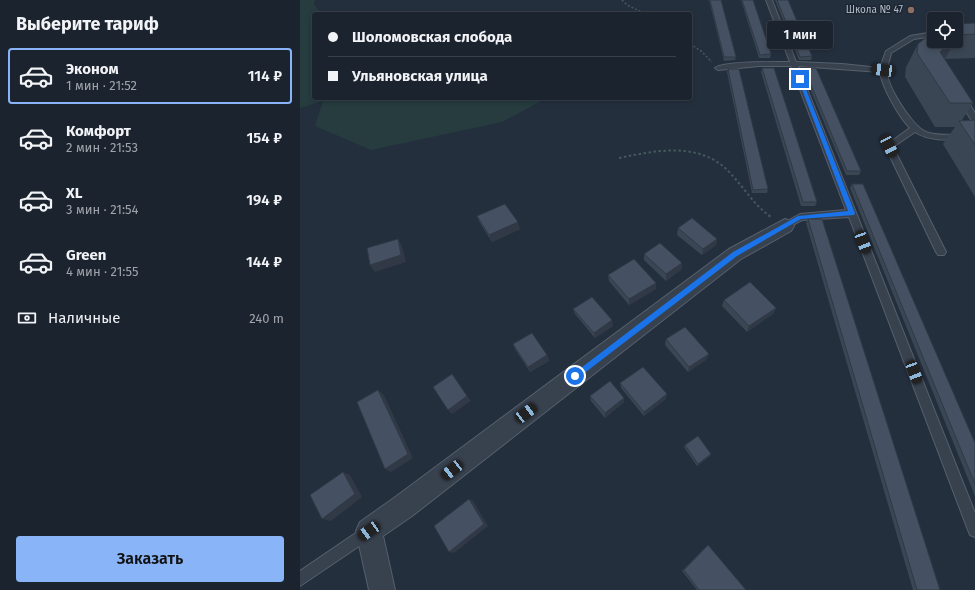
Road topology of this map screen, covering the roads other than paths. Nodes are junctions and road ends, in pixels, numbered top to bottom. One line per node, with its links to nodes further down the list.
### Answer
1 (769, 0): 3 (lane)
2 (927, 35): 5 (lane)
3 (794, 64): 4 (lane); 5 (lane); 10 (lane)
4 (718, 68)
5 (883, 70): 8 (lane)
6 (959, 95): 7 (lane)
7 (975, 119)
8 (916, 128): 9 (lane); 12 (lane)
9 (975, 136)
10 (852, 213): 11 (lane); 13 (lane)
11 (785, 226): 14 (street)
12 (941, 252)
13 (975, 530)
14 (369, 531): 15 (lane); 16 (street)
15 (300, 579)
16 (382, 590)

